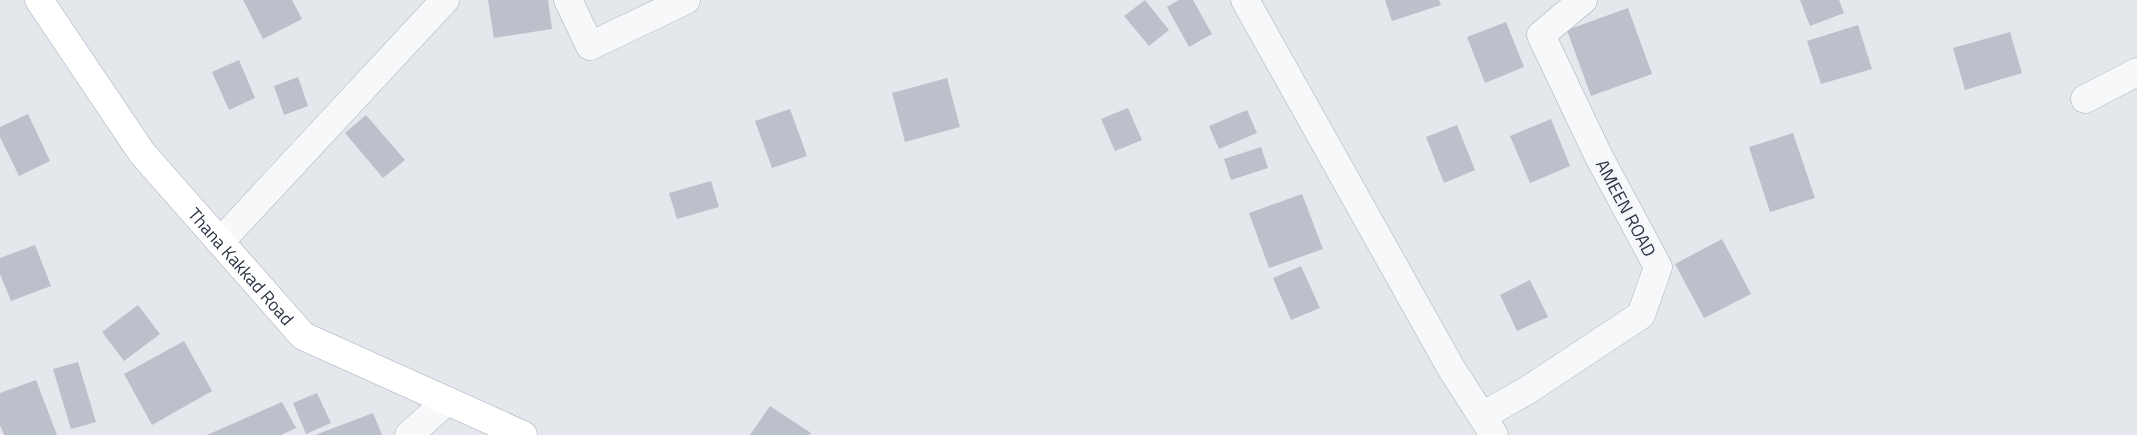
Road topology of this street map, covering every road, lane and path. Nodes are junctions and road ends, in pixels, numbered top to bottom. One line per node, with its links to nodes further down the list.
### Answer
1 (39, 0): 9 (main road, Thana Kakkad Road)
2 (445, 0): 9 (street)
3 (568, 0): 4 (street)
4 (686, 0)
5 (1245, 0): 11 (street)
6 (1583, 0): 11 (street, AMEEN ROAD)
7 (2137, 72): 8 (street)
8 (2085, 99)
9 (220, 242): 10 (main road, Thana Kakkad Road)
10 (447, 401): 12 (street); 13 (main road, Thana Kakkad Road)
11 (1488, 426)
12 (409, 435)
13 (522, 435)

